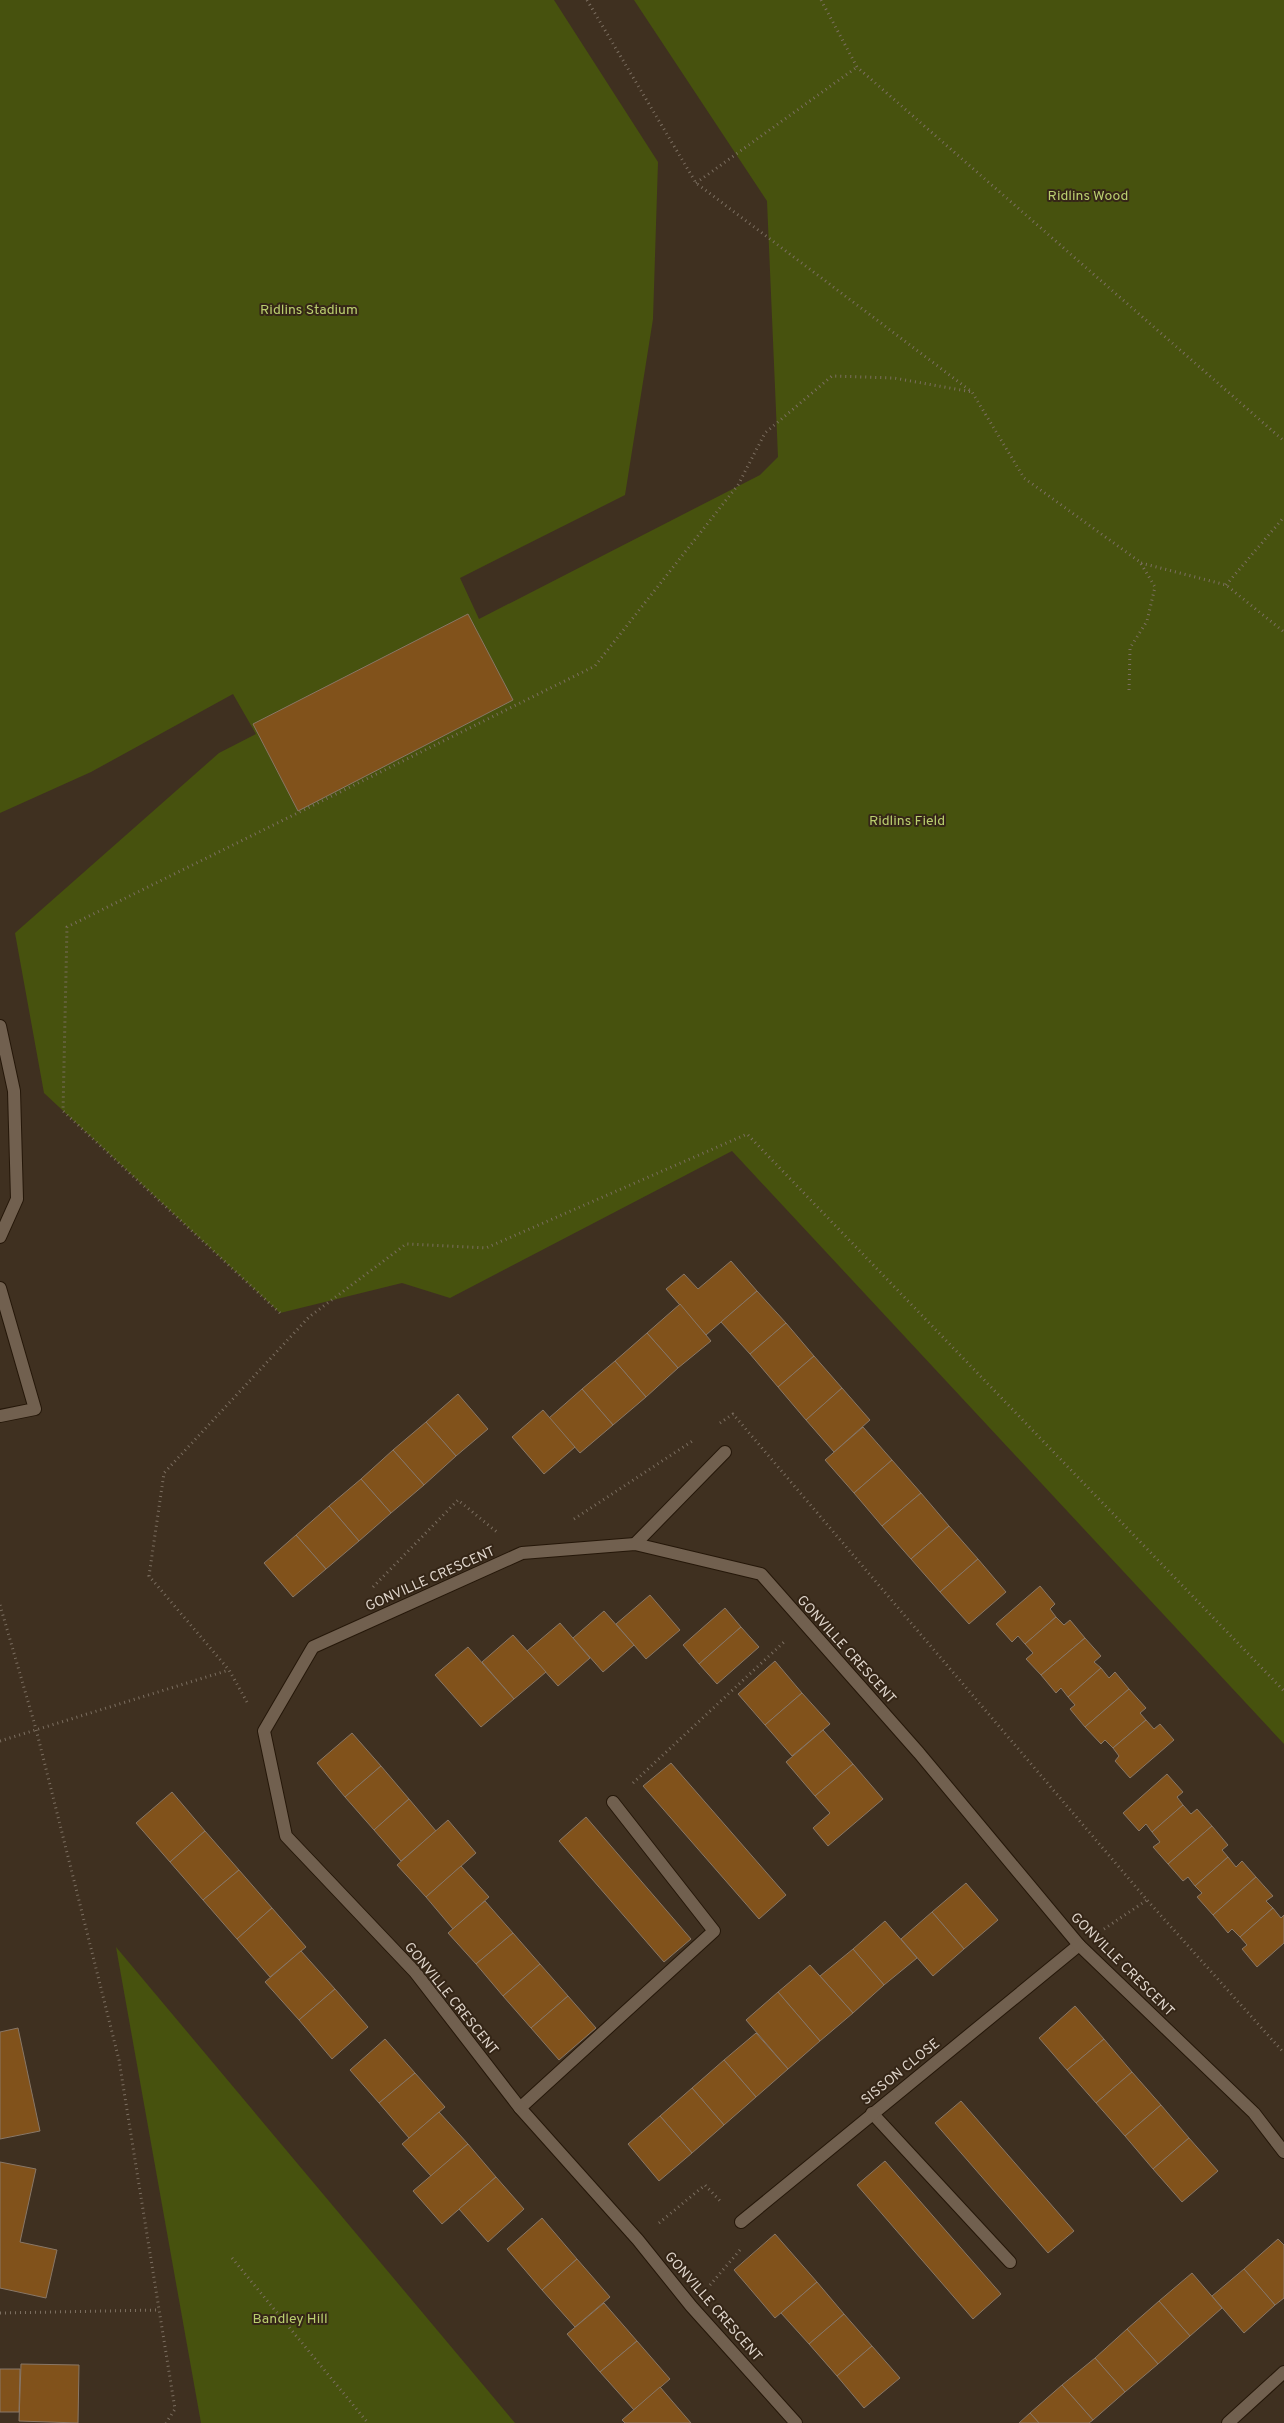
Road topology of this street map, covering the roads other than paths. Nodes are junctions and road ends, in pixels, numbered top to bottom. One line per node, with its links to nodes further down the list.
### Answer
1 (0, 1026): 2 (street)
2 (0, 1237)
3 (0, 1288): 4 (street)
4 (0, 1416)
5 (725, 1452): 6 (street)
6 (635, 1544): 8 (street, GONVILLE CRESCENT); 9 (street, GONVILLE CRESCENT)
7 (613, 1802): 9 (street)
8 (1079, 1945): 10 (street, SISSON CLOSE); 11 (street, GONVILLE CRESCENT)
9 (520, 2108): 15 (street, GONVILLE CRESCENT)
10 (872, 2112): 12 (street, SISSON CLOSE); 13 (street)
11 (1284, 2152)
12 (741, 2222)
13 (1010, 2262)
14 (1284, 2372): 16 (street)
15 (796, 2423)
16 (1228, 2423)

